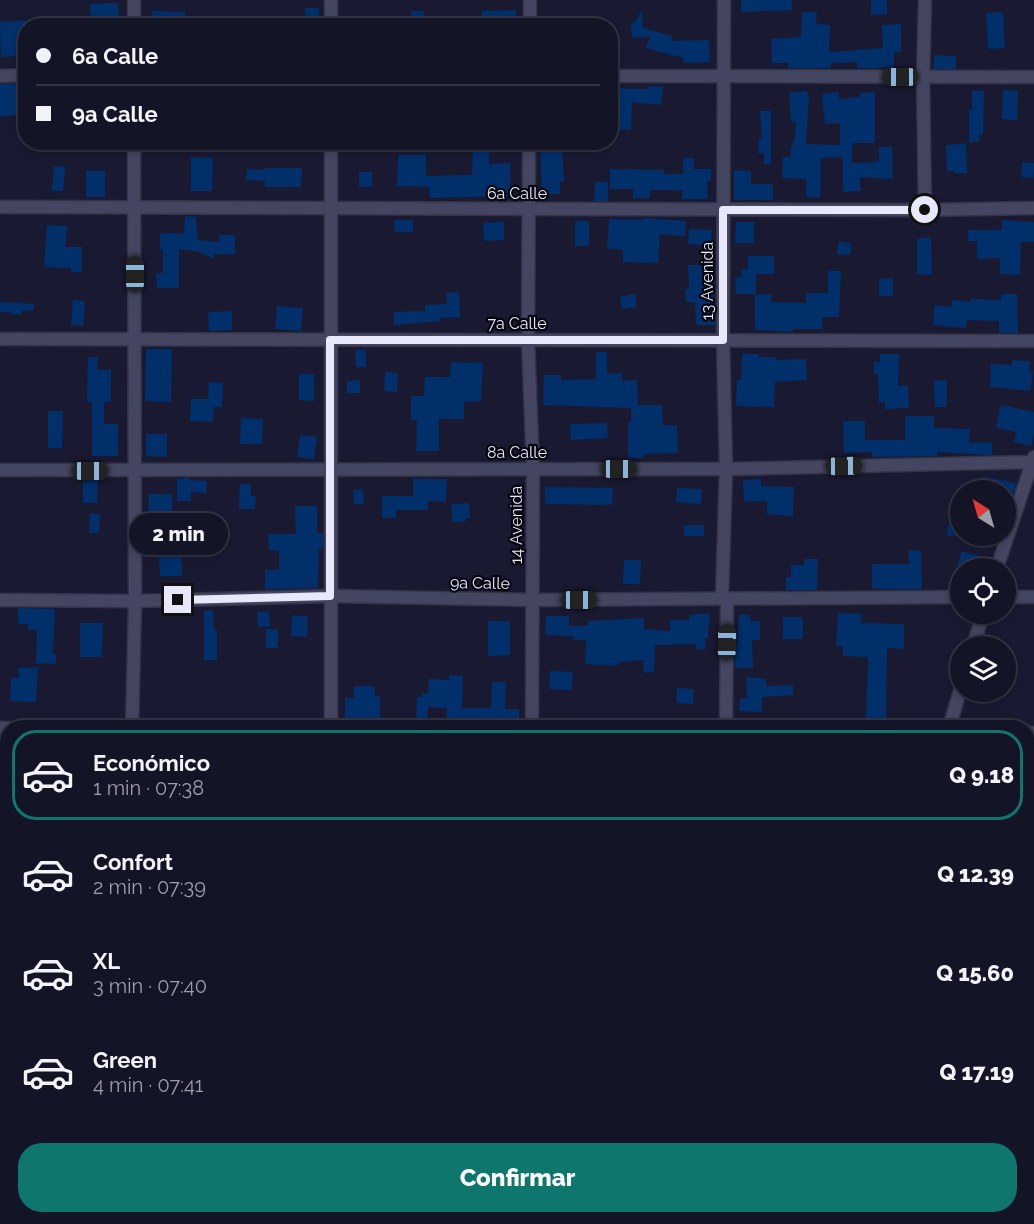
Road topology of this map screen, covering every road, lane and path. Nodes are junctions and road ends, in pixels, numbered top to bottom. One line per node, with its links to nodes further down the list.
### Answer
1 (134, 0): 6 (street)
2 (331, 0): 7 (street)
3 (530, 0): 8 (street)
4 (724, 0): 12 (street, 13 Avenida)
5 (925, 0): 13 (street)
6 (134, 18)
7 (331, 18)
8 (530, 18)
9 (18, 75): 10 (street)
10 (0, 76)
11 (618, 76): 12 (street)
12 (724, 76): 13 (street); 23 (street, 13 Avenida)
13 (922, 77): 14 (street); 24 (street)
14 (1034, 77)
15 (134, 150): 19 (street)
16 (331, 150): 21 (street)
17 (529, 150): 22 (street, 14 Avenida)
18 (0, 207): 19 (street, 6a Calle)
19 (134, 208): 21 (street, 6a Calle); 26 (street)
20 (1034, 208): 24 (street, 6a Calle)
21 (331, 209): 22 (street, 6a Calle); 27 (street)
22 (529, 209): 23 (street, 6a Calle); 28 (street, 14 Avenida)
23 (723, 210): 24 (street, 6a Calle); 29 (street, 13 Avenida)
24 (925, 210)
25 (0, 339): 26 (street, 7a Calle)
26 (135, 339): 27 (street, 7a Calle); 36 (street)
27 (330, 340): 28 (street, 7a Calle); 35 (street)
28 (528, 340): 29 (street, 7a Calle); 32 (street, 14 Avenida)
29 (723, 340): 30 (street, 7a Calle); 33 (street, 13 Avenida)
30 (1034, 341)
31 (1033, 460): 33 (street, 8a Calle); 37 (street)
32 (533, 469): 33 (street, 8a Calle); 35 (street, 8a Calle); 44 (street, 14 Avenida)
33 (726, 469): 42 (street, 13 Avenida)
34 (0, 470): 36 (street, 8a Calle)
35 (330, 470): 36 (street, 8a Calle); 38 (street)
36 (135, 471): 45 (street)
37 (1000, 558)
38 (330, 596): 44 (street, 9a Calle); 45 (street, 9a Calle); 48 (street)
39 (950, 597): 42 (street, 9a Calle)
40 (1016, 597): 41 (street)
41 (1034, 597)
42 (724, 599): 44 (street, 9a Calle); 50 (street, 13 Avenida)
43 (0, 600): 45 (street, 9a Calle)
44 (532, 600): 49 (street, 14 Avenida)
45 (135, 601): 47 (street)
46 (957, 702): 51 (street)
47 (132, 720)
48 (331, 720)
49 (532, 720)
50 (726, 720)
51 (951, 720)

